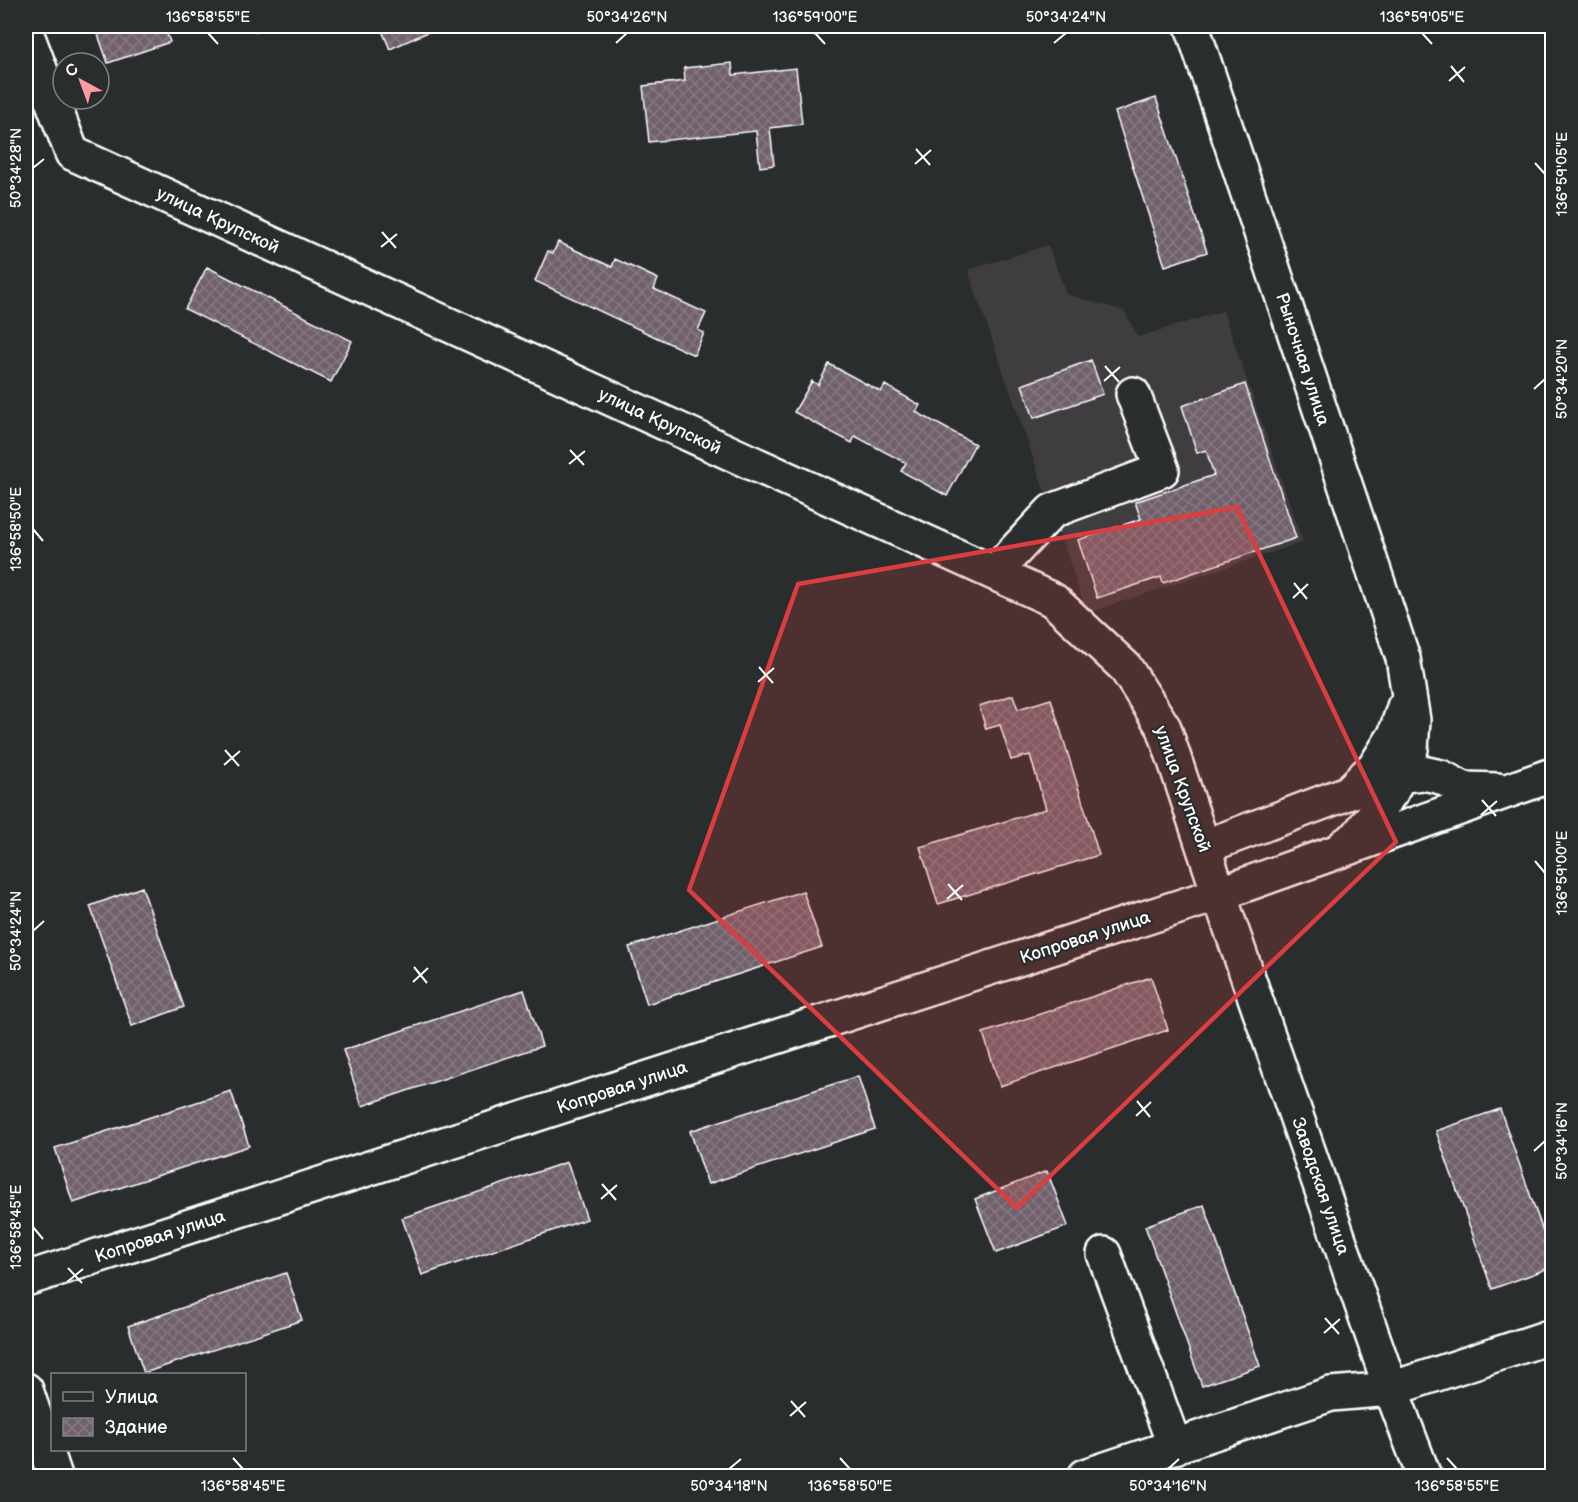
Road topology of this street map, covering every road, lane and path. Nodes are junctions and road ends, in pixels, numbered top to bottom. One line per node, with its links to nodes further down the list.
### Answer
1 (1192, 26): 5 (street, Рыночная улица)
2 (26, 32): 4 (street, улица Крупской)
3 (1133, 394): 4 (street)
4 (994, 573): 10 (street, улица Крупской)
5 (1409, 694): 7 (street, Рыночная улица); 9 (street, Рыночная улица)
6 (1552, 775): 8 (street)
7 (1399, 776): 8 (street); 9 (street); 11 (street, Рыночная улица)
8 (1509, 790): 11 (street)
9 (1350, 792): 10 (street, Рыночная улица)
10 (1204, 848): 12 (street, улица Крупской)
11 (1330, 855): 12 (street, Копровая улица)
12 (1220, 894): 14 (street, Копровая улица); 16 (street, Заводская улица)
13 (1104, 1254): 18 (street)
14 (26, 1279)
15 (1552, 1336): 16 (street)
16 (1391, 1389): 18 (street); 21 (street, Заводская улица)
17 (26, 1390): 19 (street)
18 (1175, 1447): 20 (street)
19 (55, 1476)
20 (1085, 1476)
21 (1424, 1476)

